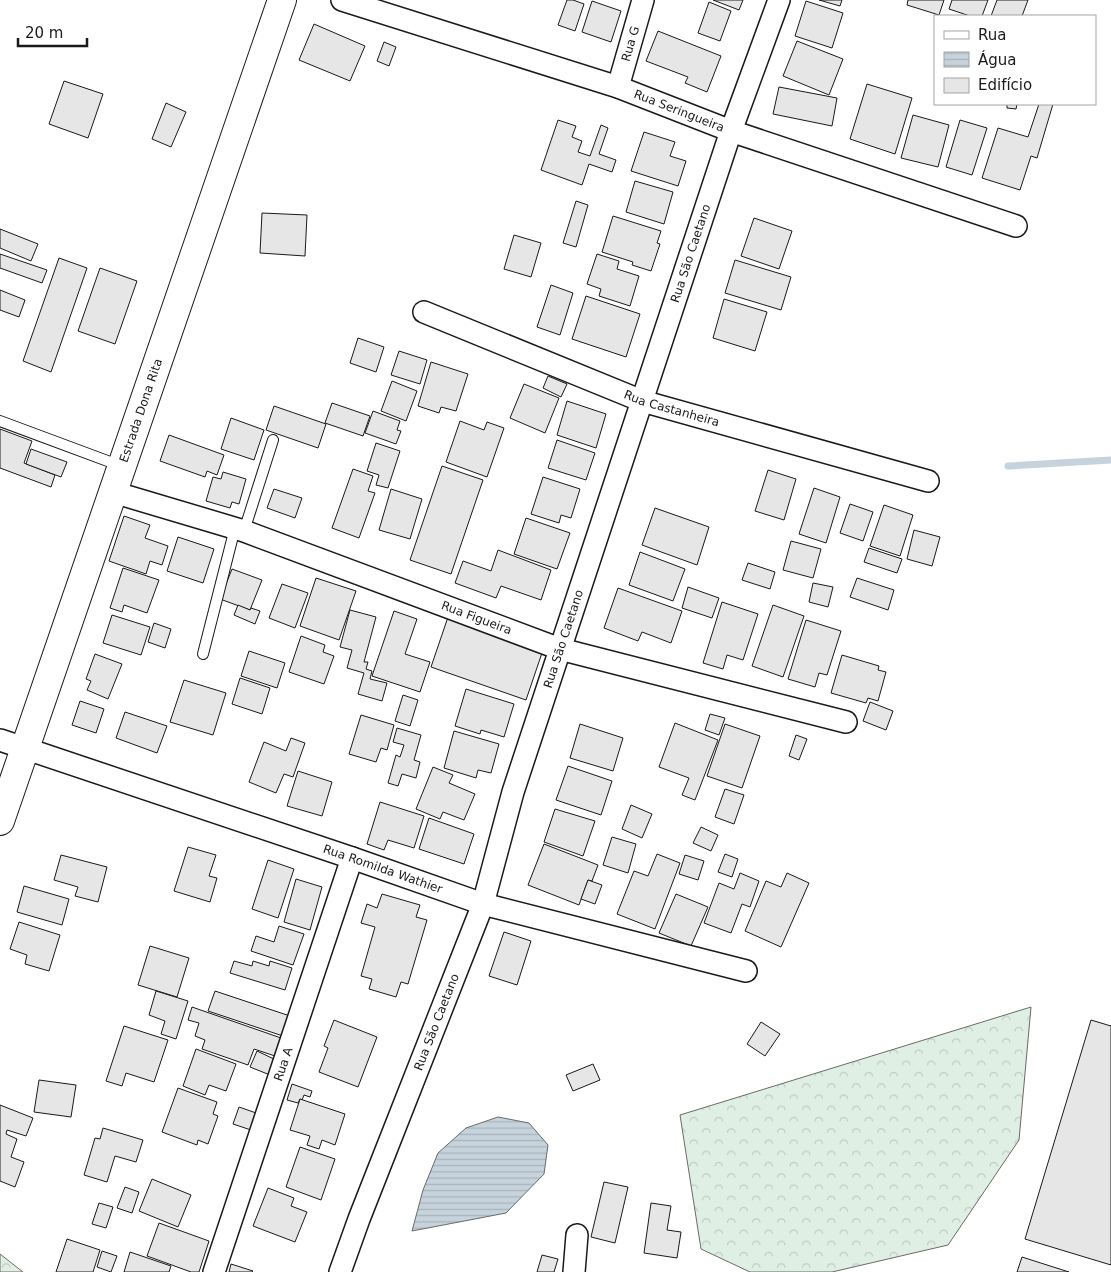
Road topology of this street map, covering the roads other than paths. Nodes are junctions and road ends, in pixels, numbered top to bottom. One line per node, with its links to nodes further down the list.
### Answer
1 (282, 0): 12 (street, Estrada Dona Rita)
2 (342, 0): 5 (street, Rua Seringueira)
3 (643, 0): 5 (street, Rua G)
4 (779, 0): 6 (street, Rua São Caetano)
5 (618, 87): 6 (street, Rua Seringueira)
6 (731, 131): 7 (street, Rua Seringueira); 9 (street, Rua São Caetano)
7 (1016, 226)
8 (424, 312): 9 (street, Rua Castanheira)
9 (642, 401): 13 (street, Rua Castanheira); 16 (street, Rua São Caetano)
10 (0, 421): 12 (lane)
11 (273, 440): 15 (lane)
12 (122, 466): 14 (street, Estrada Dona Rita)
13 (928, 480)
14 (112, 492): 15 (street, Rua Figueira); 19 (street, Estrada Dona Rita)
15 (240, 530): 16 (street, Rua Figueira); 17 (lane)
16 (560, 649): 18 (street, Rua Figueira); 22 (street, Rua São Caetano)
17 (204, 654)
18 (846, 722)
19 (12, 744): 20 (street, Estrada Dona Rita); 21 (street, Rua Romilda Wathier)
20 (0, 821)
21 (352, 858): 22 (street, Rua Romilda Wathier); 25 (street, Rua A)
22 (482, 904): 23 (street, Rua Romilda Wathier); 26 (street, Rua São Caetano)
23 (746, 971)
24 (577, 1235): 27 (street)
25 (214, 1272)
26 (340, 1272)
27 (574, 1272)

